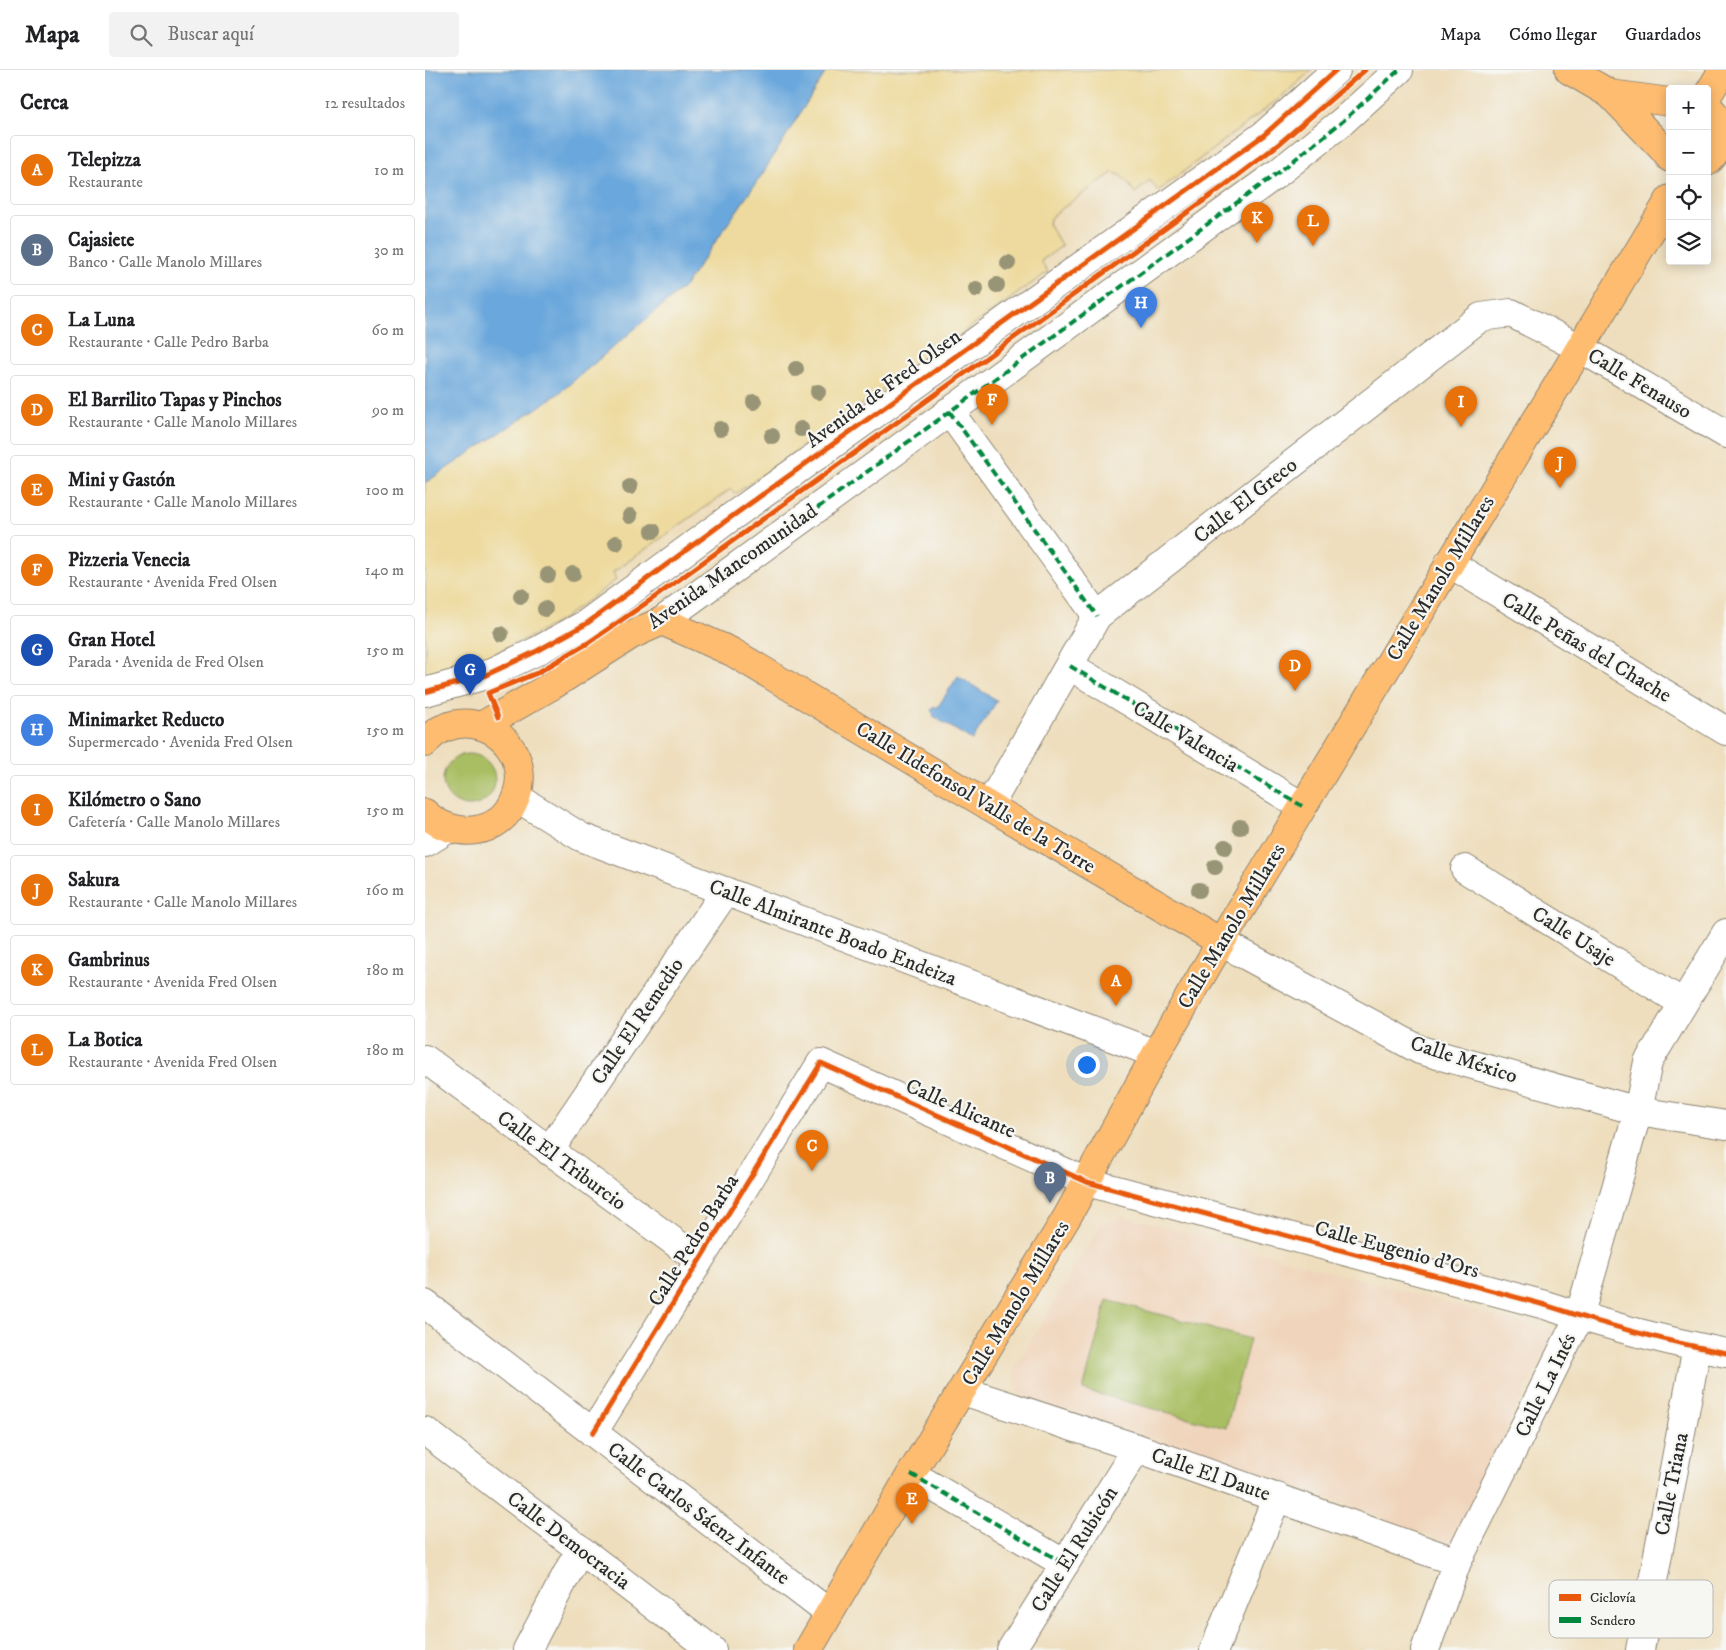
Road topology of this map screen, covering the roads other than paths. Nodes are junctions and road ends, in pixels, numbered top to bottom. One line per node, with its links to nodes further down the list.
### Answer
1 (1336, 70): 19 (street, Avenida de Fred Olsen)
2 (1399, 70): 13 (street, Avenida Mancomunidad)
3 (1569, 70): 6 (main road)
4 (1723, 70): 5 (main road)
5 (1711, 90)
6 (1610, 94): 7 (main road); 10 (main road)
7 (1666, 101)
8 (1666, 117): 9 (main road)
9 (1666, 169)
10 (1666, 173)
11 (1666, 175): 12 (main road, Calle Manolo Millares)
12 (1580, 348): 14 (street, Calle Fenauso); 15 (main road, Calle Manolo Millares); 16 (street, Calle El Greco)
13 (949, 411): 16 (street); 17 (street, Avenida Mancomunidad)
14 (1726, 434)
15 (1449, 563): 21 (street, Calle Peñas del Chache); 25 (main road, Calle Manolo Millares)
16 (1097, 616): 18 (street, Calle El Greco)
17 (662, 621): 20 (main road, Avenida Mancomunidad); 24 (main road, Calle Ildefonsol Valls de la Torre)
18 (1070, 666): 24 (street, Calle El Greco); 25 (street, Calle Valencia)
19 (425, 692)
20 (483, 726): 22 (main road); 23 (main road)
21 (1726, 731)
22 (426, 740)
23 (516, 797): 27 (main road); 30 (street, Calle Almirante Boado Endeiza)
24 (989, 806): 32 (main road, Calle Ildefonsol Valls de la Torre)
25 (1302, 806): 32 (main road, Calle Manolo Millares)
26 (425, 813): 27 (main road)
27 (448, 829): 28 (street)
28 (425, 843)
29 (1465, 868): 33 (street, Calle Usaje)
30 (725, 891): 34 (street, Calle Almirante Boado Endeiza); 39 (street, Calle El Remedio)
31 (1726, 933): 33 (street, Calle La Inés)
32 (1221, 942): 34 (main road, Calle Manolo Millares); 37 (street, Calle México)
33 (1683, 1003): 37 (street, Calle La Inés)
34 (1156, 1054): 40 (main road, Calle Manolo Millares)
35 (425, 1059): 39 (street, Calle El Triburcio)
36 (821, 1064): 40 (street, Calle Alicante); 41 (street, Calle Pedro Barba)
37 (1639, 1111): 38 (street, Calle México); 43 (street, Calle La Inés)
38 (1726, 1125)
39 (549, 1151): 41 (street, Calle El Triburcio)
40 (1087, 1182): 43 (street, Calle Eugenio d'Ors); 46 (main road, Calle Manolo Millares)
41 (699, 1260): 48 (street, Calle Pedro Barba)
42 (425, 1304): 48 (street, Calle Carlos Sáenz Infante)
43 (1579, 1317): 44 (street, Calle Eugenio d'Ors); 53 (street, Calle La Inés)
44 (1697, 1347): 45 (street); 55 (street, Calle Triana)
45 (1726, 1353)
46 (963, 1391): 49 (street, Calle El Daute); 50 (main road, Calle Manolo Millares)
47 (425, 1431): 52 (street, Calle Democracia)
48 (593, 1433): 56 (street, Calle Carlos Sáenz Infante)
49 (1137, 1448): 51 (street, Calle El Daute); 54 (street, Calle El Rubicón)
50 (911, 1474): 54 (street); 56 (main road, Calle Manolo Millares)
51 (1277, 1498): 53 (street, Calle El Daute); 61 (street)
52 (580, 1549): 57 (street); 58 (street, Calle Democracia)
53 (1457, 1562): 62 (street, Calle La Inés)
54 (1065, 1564): 60 (street, Calle El Rubicón)
55 (1653, 1580)
56 (829, 1613): 59 (main road, Calle Manolo Millares)
57 (527, 1650)
58 (712, 1650)
59 (808, 1650)
60 (1011, 1650)
61 (1214, 1650)
62 (1425, 1650)

